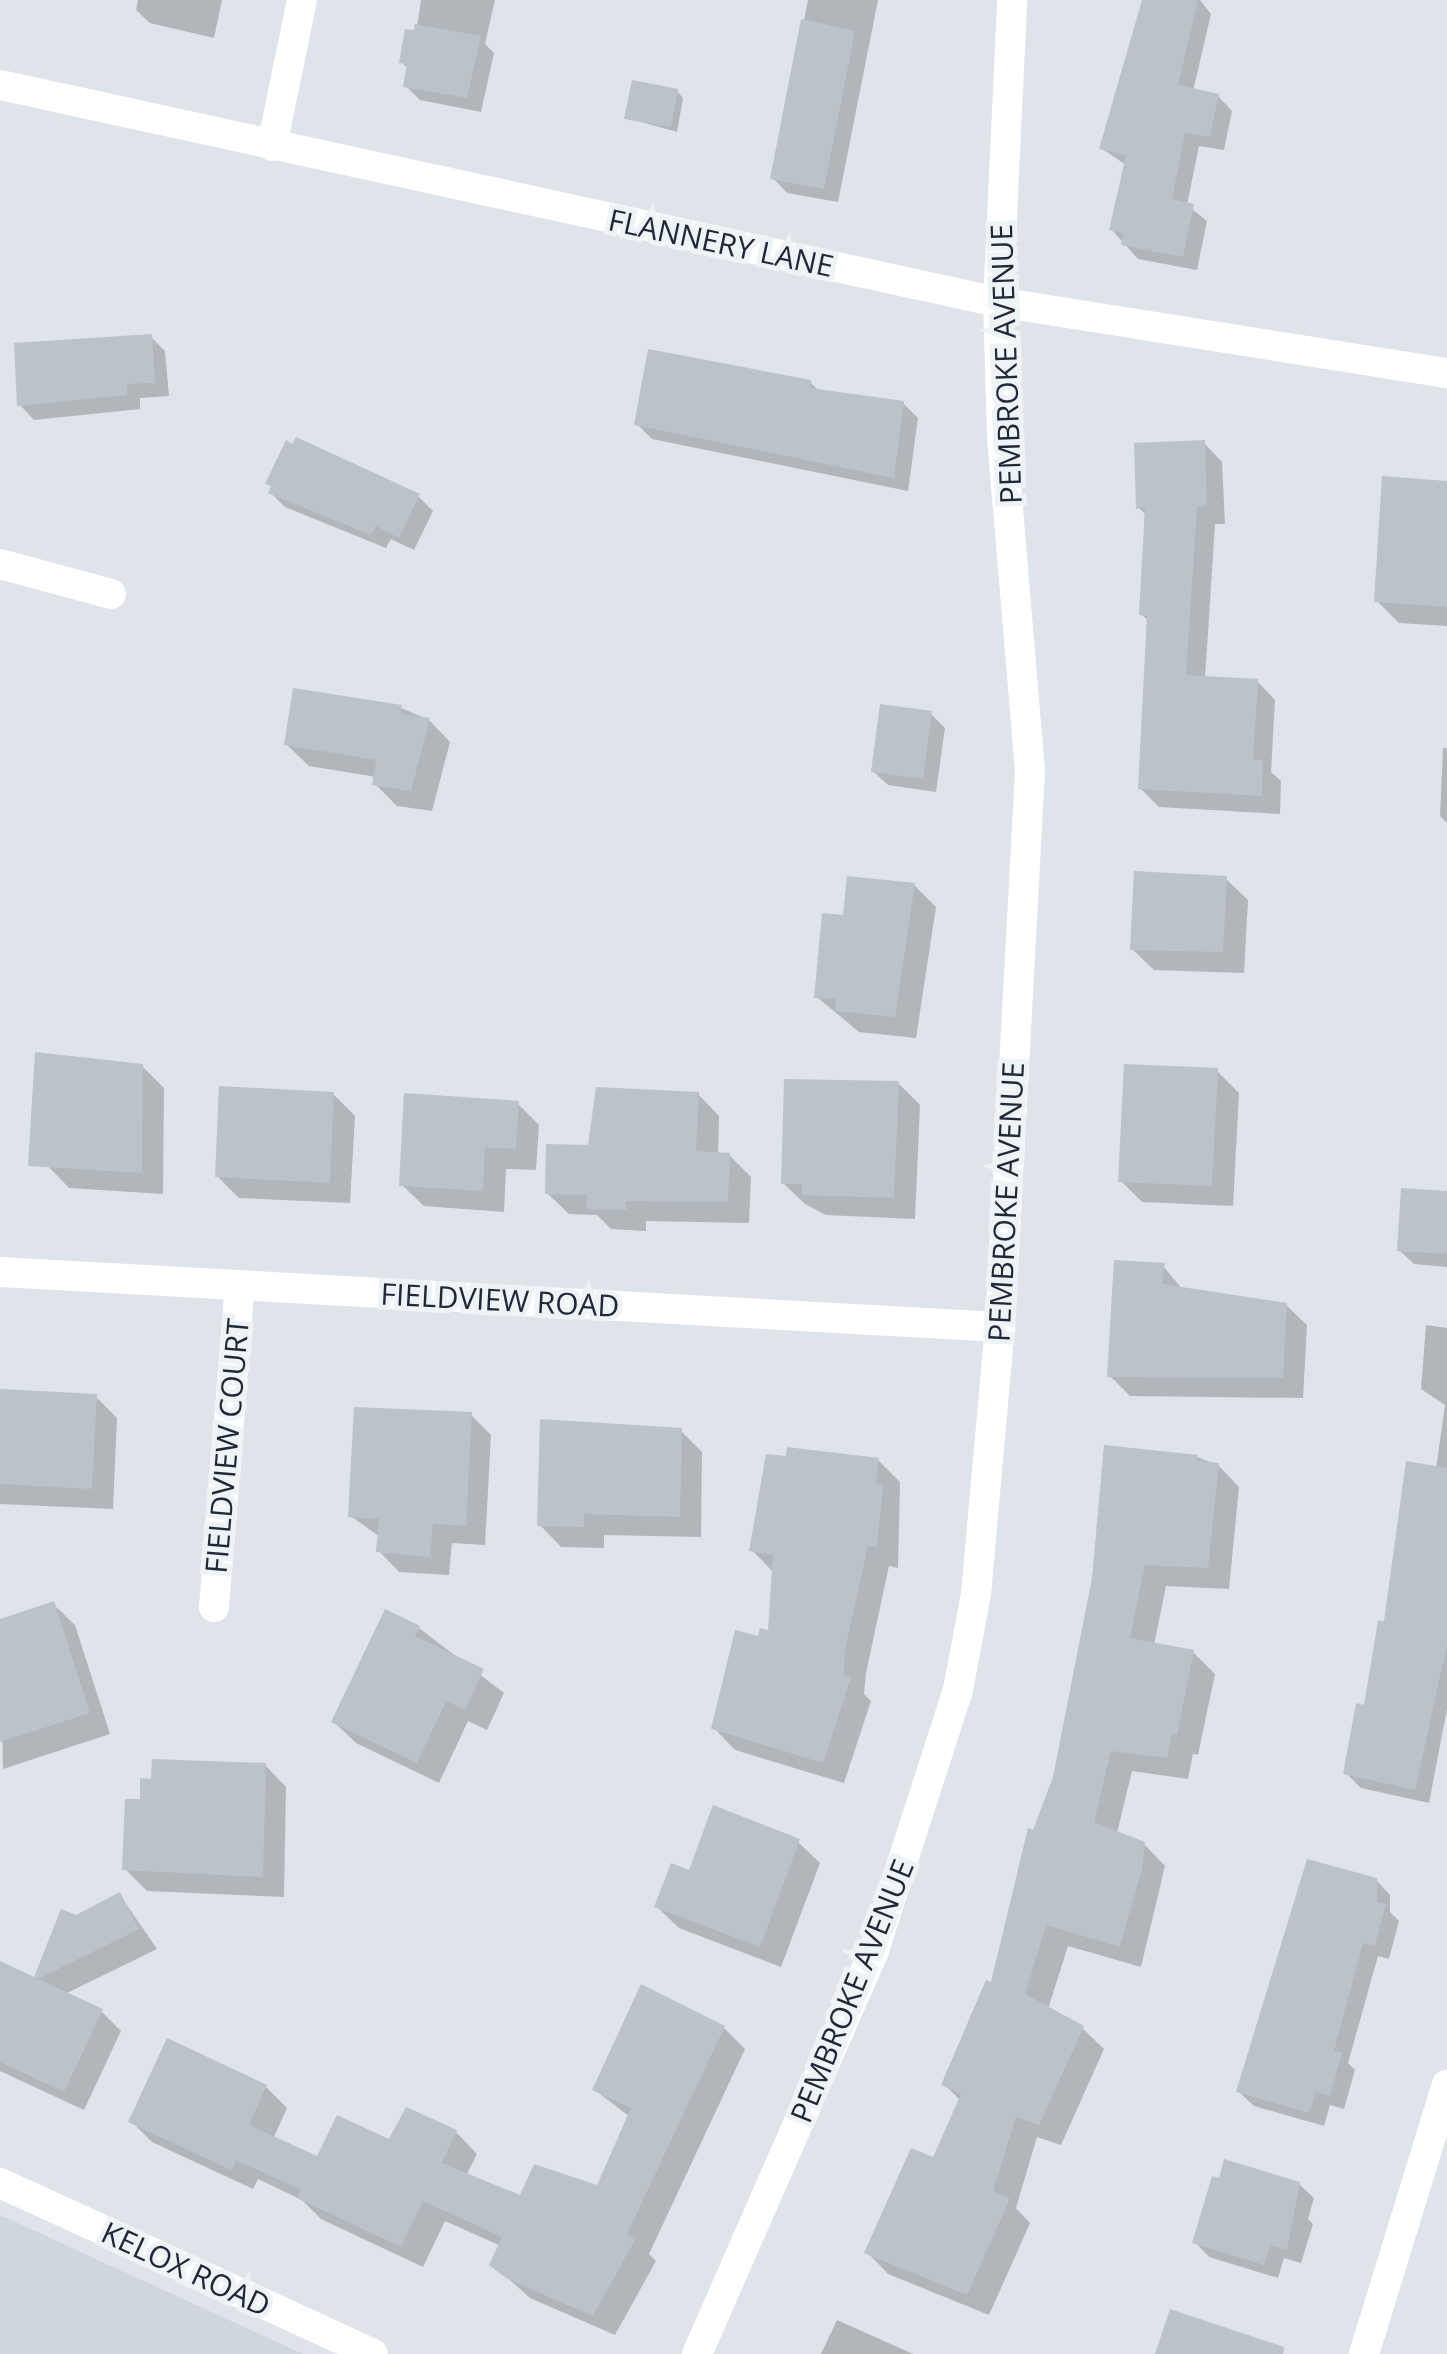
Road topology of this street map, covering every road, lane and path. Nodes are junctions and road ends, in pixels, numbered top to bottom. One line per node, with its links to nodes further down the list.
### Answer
1 (302, 0): 4 (street)
2 (1012, 0): 5 (street, PEMBROKE AVENUE)
3 (0, 85): 4 (street, FLANNERY LANE)
4 (272, 146): 5 (street, FLANNERY LANE)
5 (998, 302): 6 (street, FLANNERY LANE); 11 (street, PEMBROKE AVENUE)
6 (1447, 373)
7 (0, 564): 8 (street)
8 (111, 594)
9 (0, 1272): 10 (street, FIELDVIEW ROAD)
10 (240, 1286): 11 (street, FIELDVIEW ROAD); 12 (street, FIELDVIEW COURT)
11 (1000, 1327): 16 (street, PEMBROKE AVENUE)
12 (214, 1607)
13 (1447, 2085): 17 (street)
14 (0, 2183): 15 (street, KELOX ROAD)
15 (373, 2354)
16 (697, 2354)
17 (1364, 2354)

